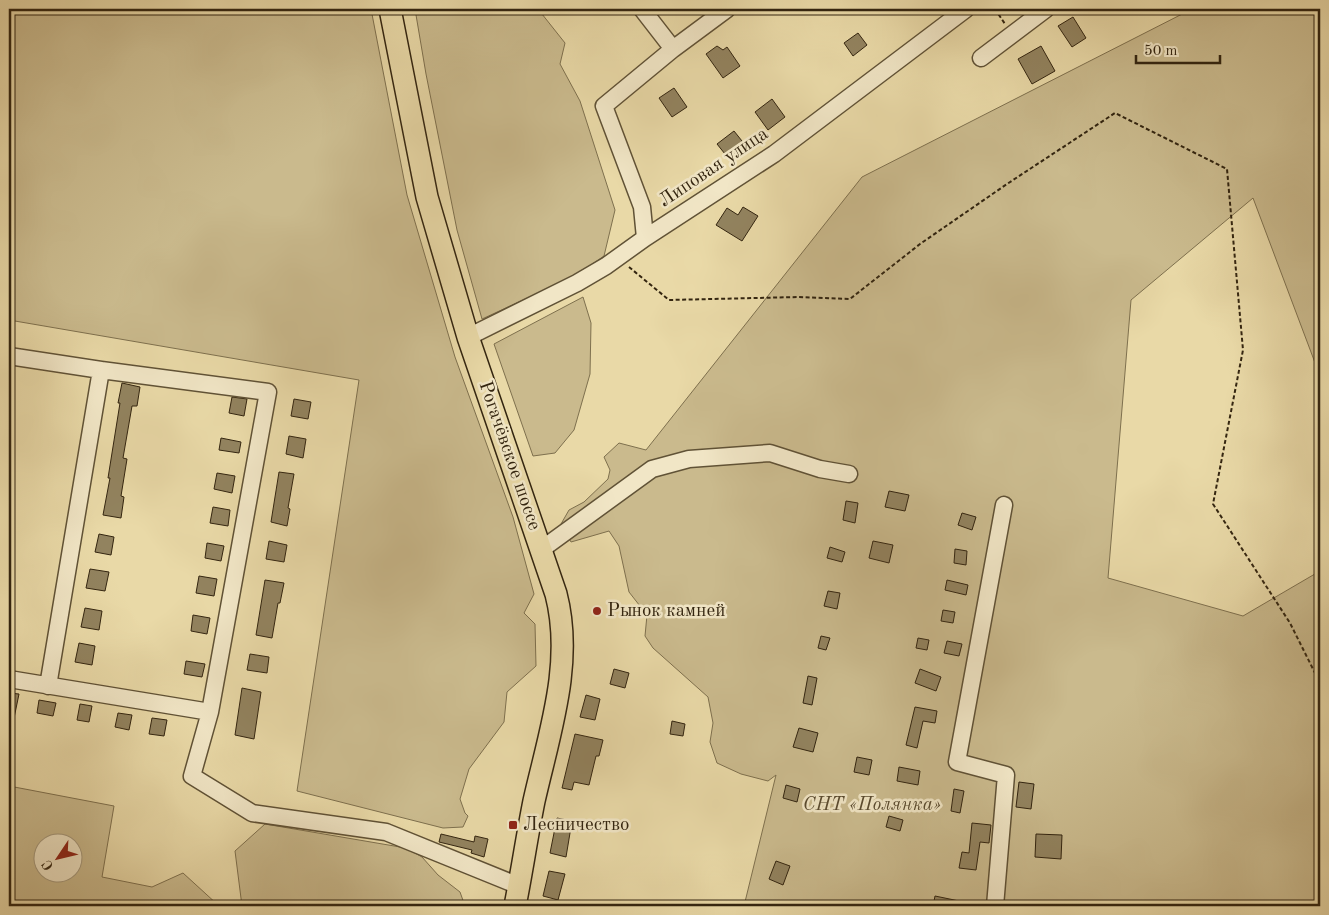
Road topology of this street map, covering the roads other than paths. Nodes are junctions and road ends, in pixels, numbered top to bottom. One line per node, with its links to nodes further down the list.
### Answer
1 (390, 9): 9 (main road, Рогачёвское шоссе)
2 (642, 9): 6 (street)
3 (727, 9): 6 (street)
4 (966, 9): 8 (street, Липовая улица)
5 (1046, 9): 7 (street)
6 (673, 49): 8 (street)
7 (981, 58)
8 (645, 238): 9 (street, Липовая улица)
9 (468, 337): 14 (main road, Рогачёвское шоссе)
10 (9, 356): 11 (street)
11 (101, 370): 16 (street); 17 (street)
12 (849, 474): 14 (street)
13 (1004, 505): 19 (street)
14 (542, 549): 18 (main road, Рогачёвское шоссе)
15 (9, 679): 16 (street)
16 (48, 686): 17 (street)
17 (210, 712): 18 (street)
18 (517, 896)
19 (995, 906)

